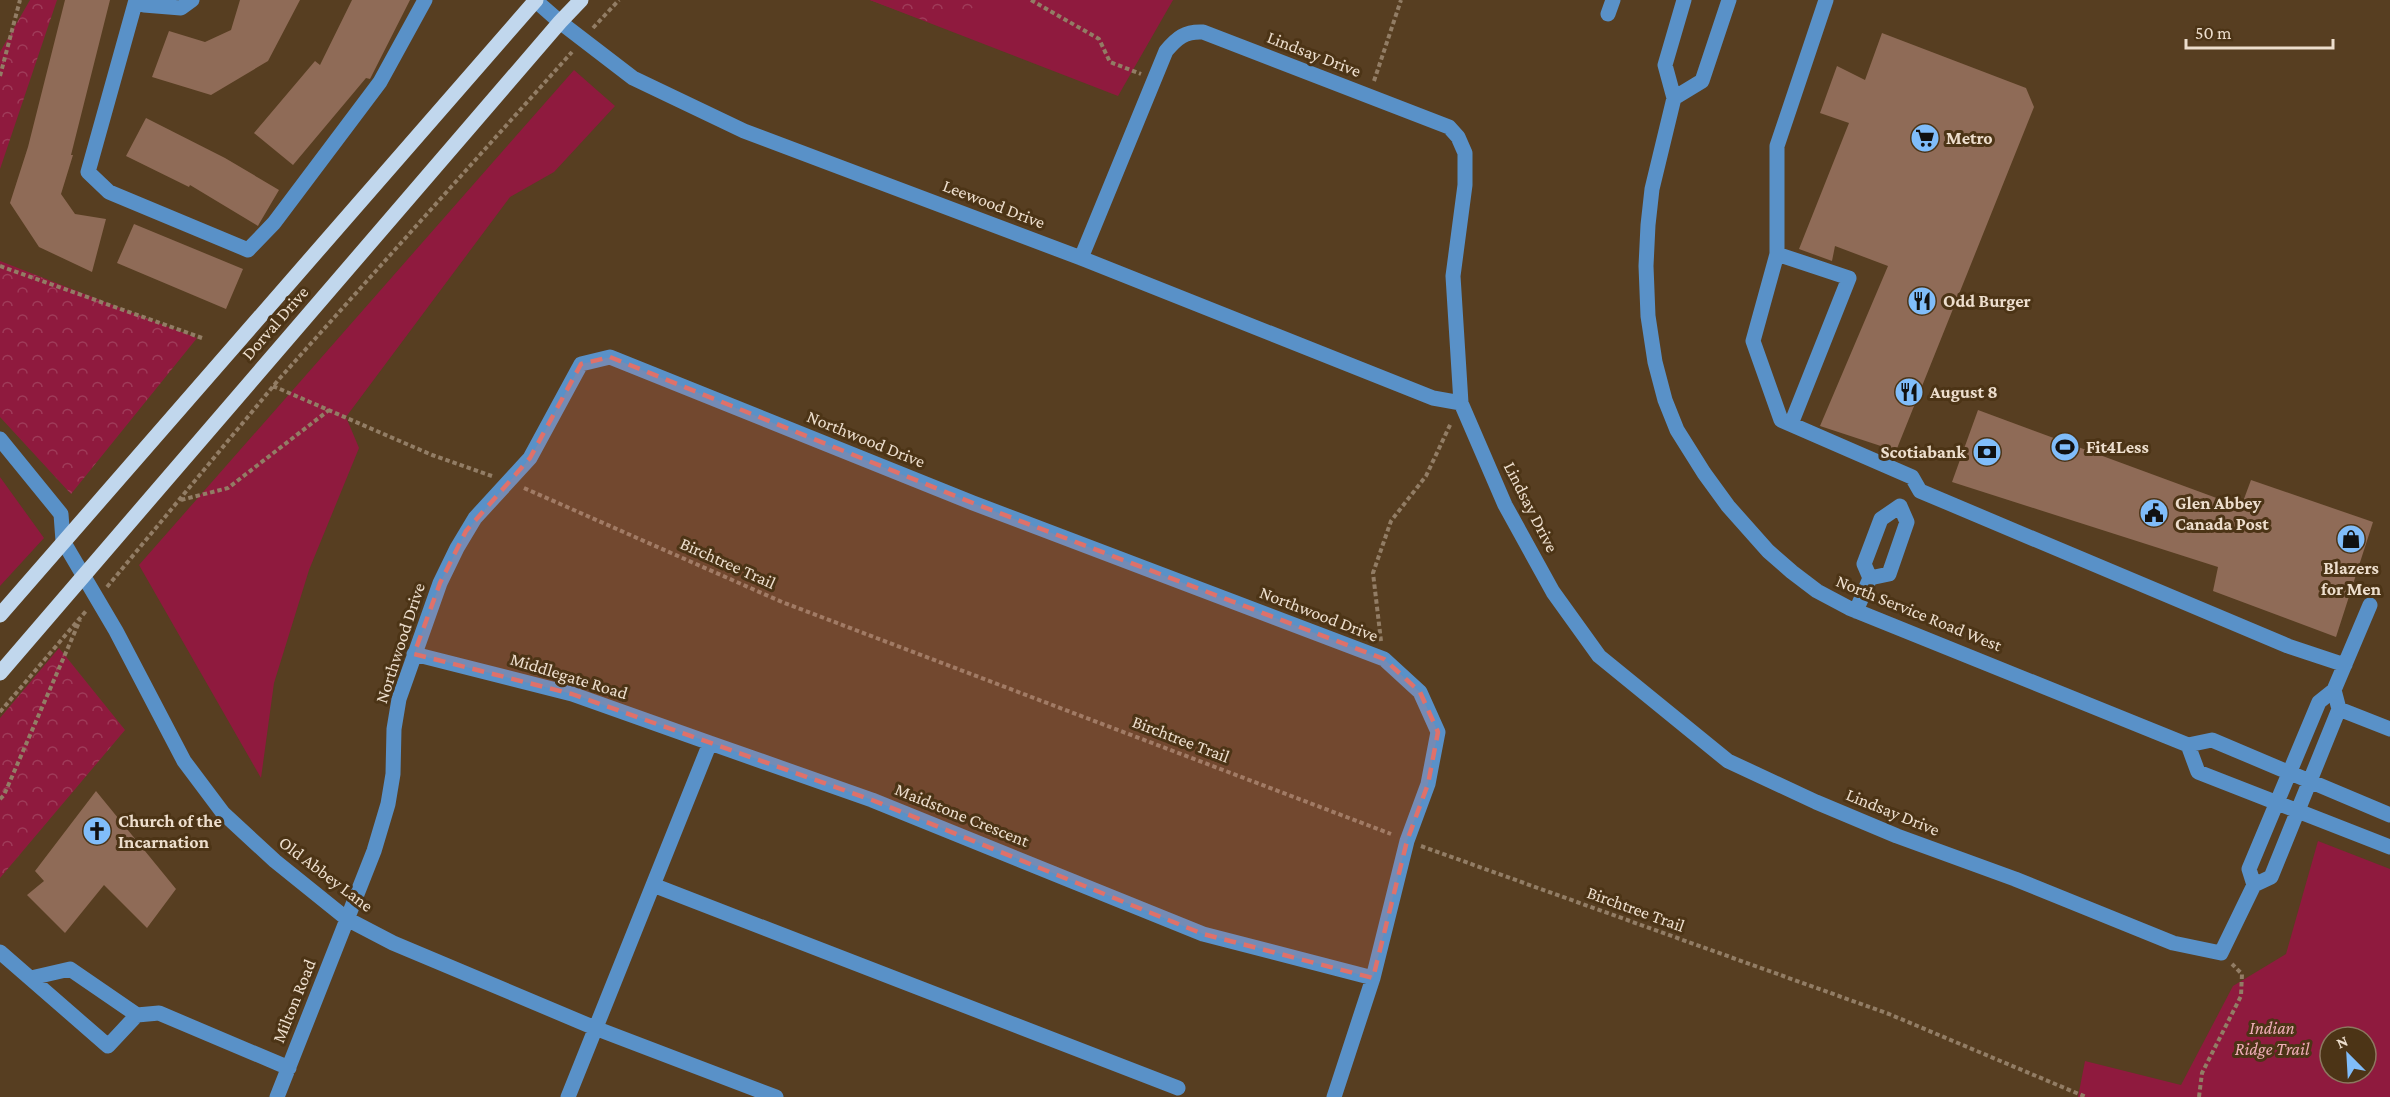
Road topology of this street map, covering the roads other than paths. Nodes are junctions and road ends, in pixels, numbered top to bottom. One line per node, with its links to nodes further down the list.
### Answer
1 (137, 0): 2 (street); 3 (street)
2 (192, 0)
3 (425, 0)
4 (536, 0): 9 (street, Leewood Drive); 16 (main road, Dorval Drive)
5 (581, 0): 9 (main road, Dorval Drive)
6 (1684, 0): 10 (street, North Service Road West)
7 (1730, 0): 10 (street)
8 (1826, 0): 11 (street)
9 (560, 22): 12 (street, Leewood Drive); 17 (main road, Dorval Drive)
10 (1674, 98): 20 (street, North Service Road West)
11 (1778, 254): 14 (street); 14 (street)
12 (1081, 258): 13 (street, Leewood Drive); 13 (street, Lindsay Drive)
13 (1461, 403): 37 (street, Lindsay Drive)
14 (1791, 424): 23 (street)
15 (0, 439): 16 (street)
16 (63, 541): 17 (street, Old Abbey Lane); 21 (main road, Dorval Drive)
17 (83, 576): 24 (main road, Dorval Drive); 38 (street, Old Abbey Lane)
18 (1870, 578): 20 (street)
19 (2370, 605): 23 (street)
20 (1856, 611): 29 (street, North Service Road West)
21 (0, 615)
22 (414, 654): 28 (street, Middlegate Road); 38 (street, Northwood Drive); 41 (street, Northwood Drive)
23 (2345, 665): 25 (street)
24 (0, 673)
25 (2334, 690): 26 (street); 30 (street)
26 (2339, 709): 27 (street); 31 (street)
27 (2390, 729)
28 (710, 743): 36 (street); 41 (street, Maidstone Crescent)
29 (2188, 745): 30 (street, North Service Road West); 32 (street)
30 (2288, 772): 31 (street, North Service Road West); 32 (street)
31 (2310, 782): 33 (street); 34 (street)
32 (2276, 802): 33 (street); 37 (street)
33 (2297, 810): 35 (street); 37 (street)
34 (2390, 815)
35 (2390, 847)
36 (653, 885): 43 (street); 45 (street)
37 (2254, 885)
38 (347, 919): 43 (street, Old Abbey Lane); 44 (street, Milton Road)
39 (0, 952): 40 (street)
40 (31, 978): 42 (street); 42 (street)
41 (1373, 978): 49 (street)
42 (137, 1015): 44 (street)
43 (595, 1028): 46 (street, Old Abbey Lane); 48 (street)
44 (288, 1068): 47 (street, Milton Road)
45 (1178, 1088)
46 (766, 1095)
47 (277, 1097)
48 (568, 1097)
49 (1334, 1097)

